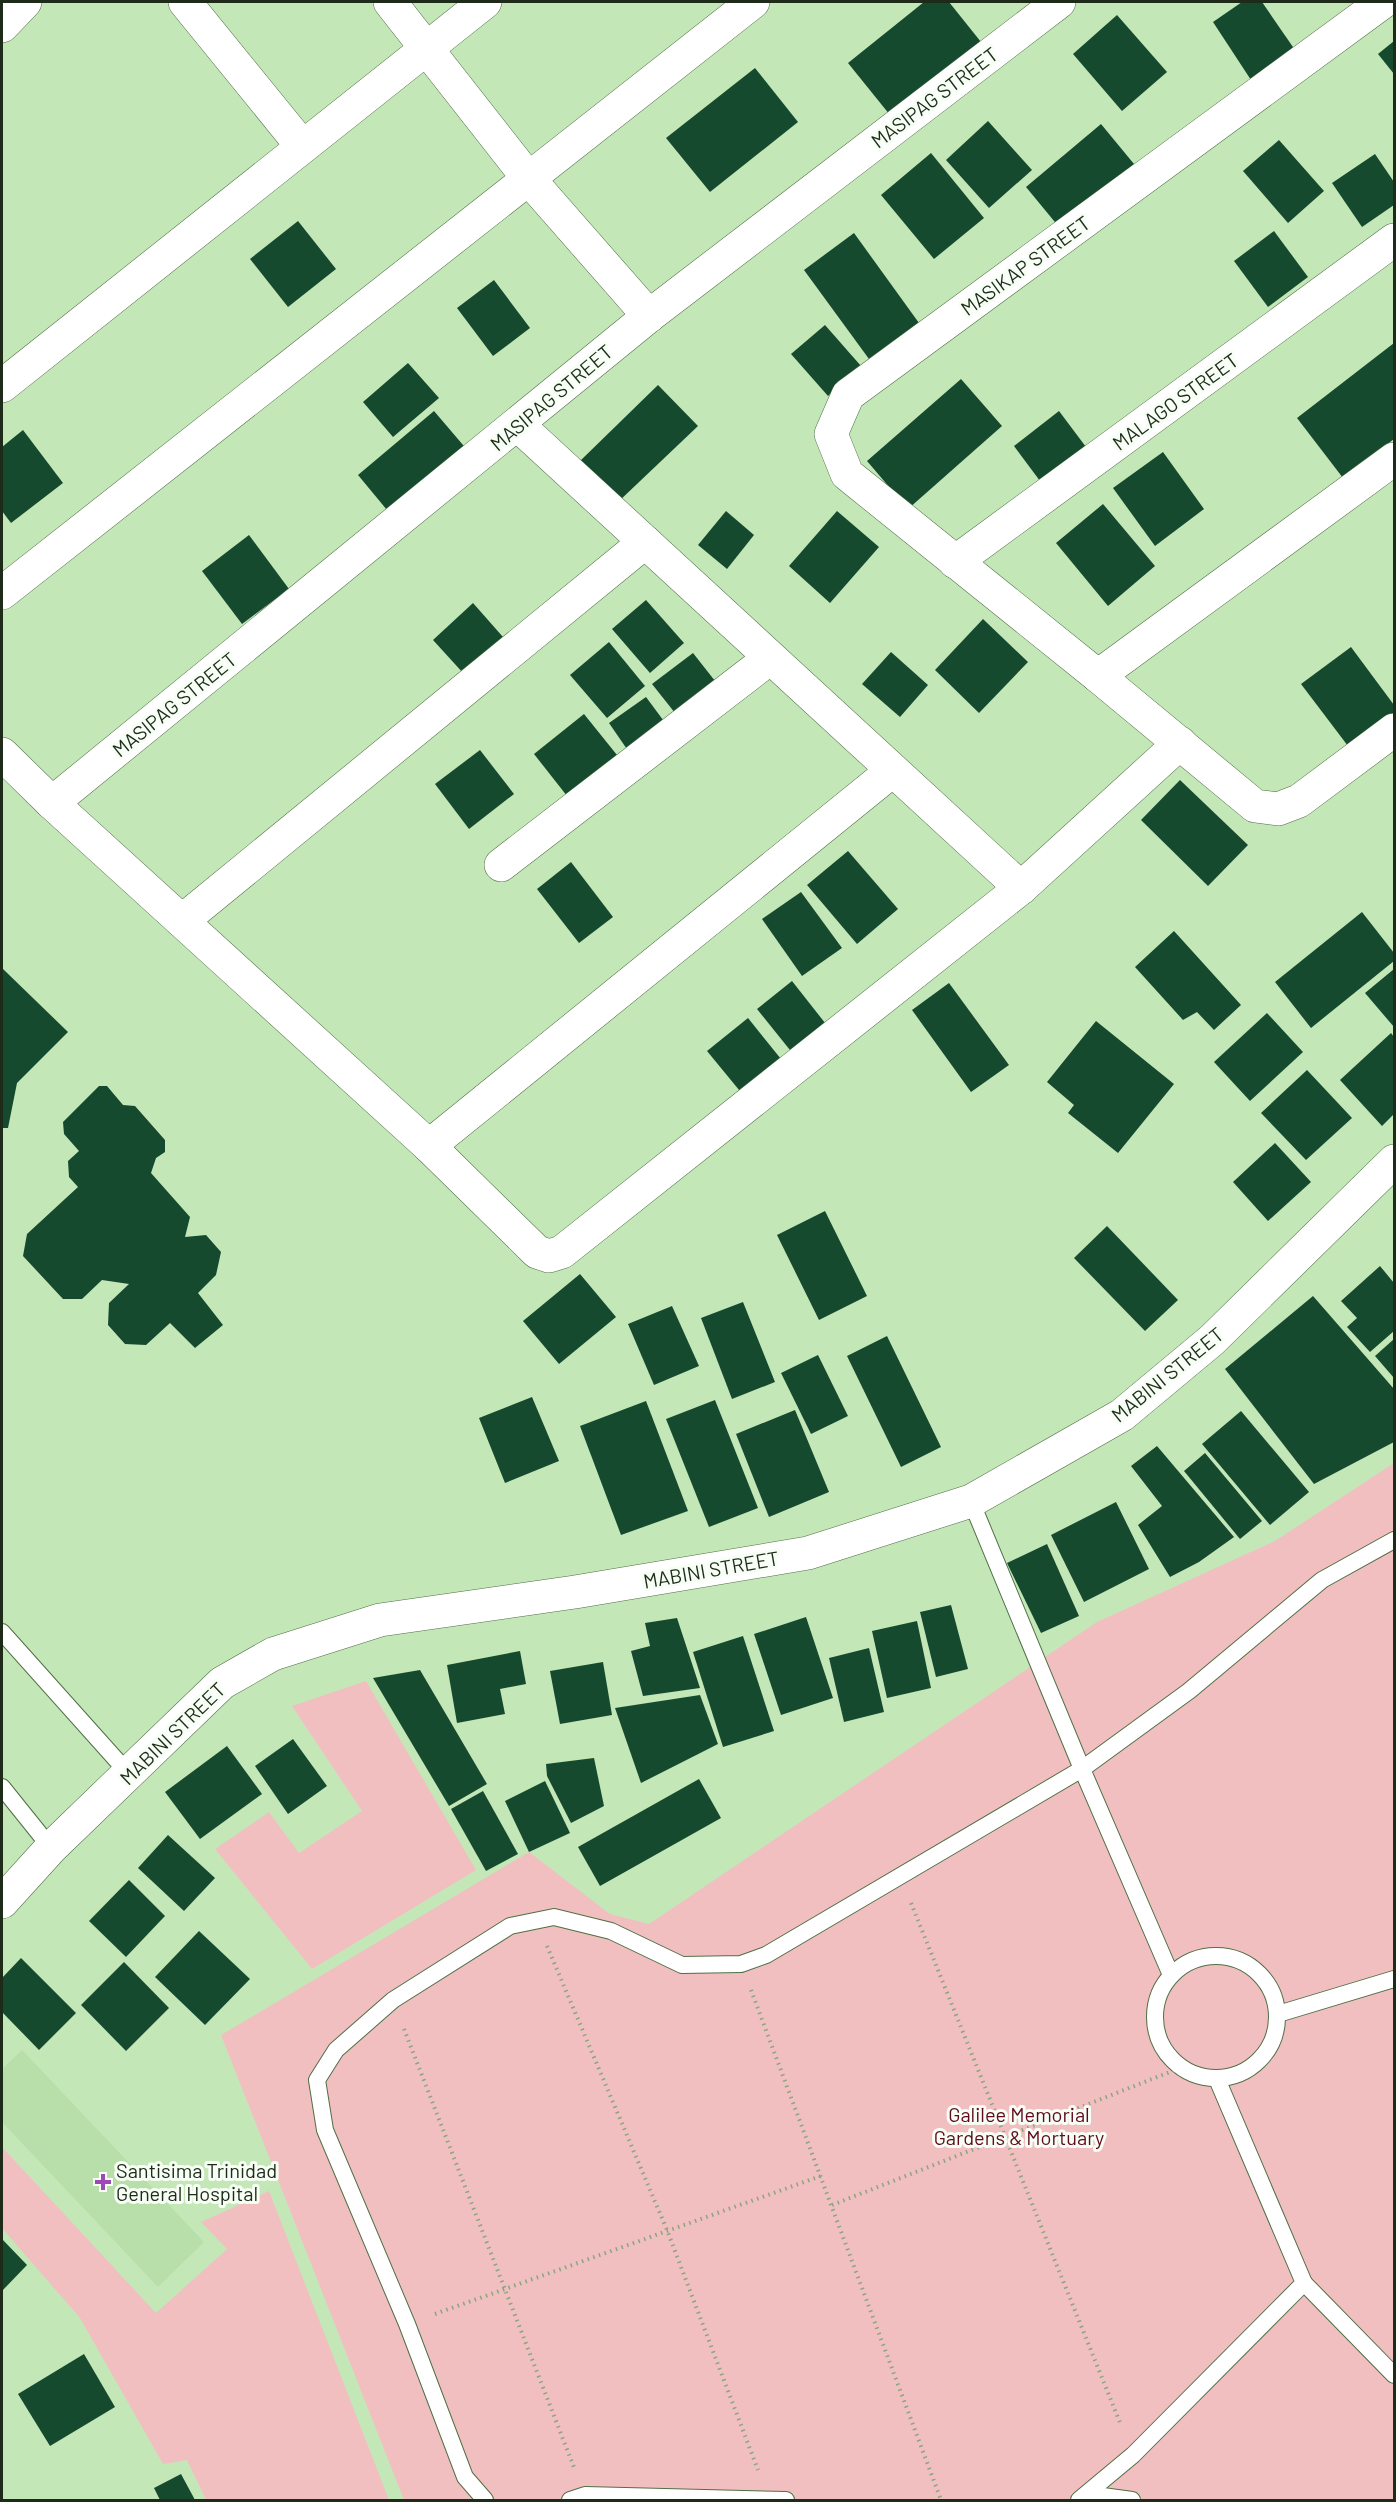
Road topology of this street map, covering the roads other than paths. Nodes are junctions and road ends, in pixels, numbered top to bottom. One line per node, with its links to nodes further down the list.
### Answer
1 (25, 2): 8 (street)
2 (184, 2): 10 (street)
3 (390, 2): 9 (street)
4 (485, 2): 9 (street)
5 (753, 2): 11 (street)
6 (1059, 2): 13 (street, MASIPAG STREET)
7 (1383, 2): 18 (street, MASIKAP STREET)
8 (2, 26)
9 (427, 48): 10 (street); 11 (street)
10 (302, 146): 14 (street)
11 (528, 177): 13 (street); 19 (street)
12 (1395, 240): 18 (street, MALAGO STREET)
13 (649, 316): 15 (street, MASIPAG STREET)
14 (2, 386)
15 (518, 425): 17 (street); 26 (street, MASIPAG STREET)
16 (1395, 459): 21 (street)
17 (645, 542): 20 (street); 29 (street)
18 (956, 562): 21 (street, MASIKAP STREET)
19 (2, 593)
20 (770, 658): 25 (street); 27 (street)
21 (1098, 676): 23 (street, MASIKAP STREET)
22 (1395, 730): 23 (street, MASIKAP STREET)
23 (1180, 743): 28 (street)
24 (2, 754): 26 (street)
25 (892, 771): 28 (street); 30 (street)
26 (52, 803): 29 (street)
27 (501, 865)
28 (1021, 888): 30 (street)
29 (182, 921): 30 (street)
30 (429, 1146)
31 (1395, 1161): 32 (street, MABINI STREET)
32 (971, 1502): 35 (lane); 36 (street, MABINI STREET)
33 (1395, 1540): 35 (lane)
34 (2, 1632): 36 (lane)
35 (1082, 1769): 40 (lane); 48 (lane)
36 (129, 1774): 38 (street, MABINI STREET)
37 (2, 1787): 38 (lane)
38 (51, 1848): 39 (street, MABINI STREET)
39 (2, 1902)
40 (1171, 1975): 42 (lane); 43 (lane)
41 (1395, 1979): 42 (lane)
42 (1278, 2014): 43 (lane)
43 (1217, 2079): 44 (lane)
44 (1304, 2283): 45 (lane); 46 (lane)
45 (1395, 2375)
46 (1083, 2497): 50 (lane)
47 (578, 2498): 49 (lane)
48 (485, 2500)
49 (778, 2500)
50 (1132, 2500)

